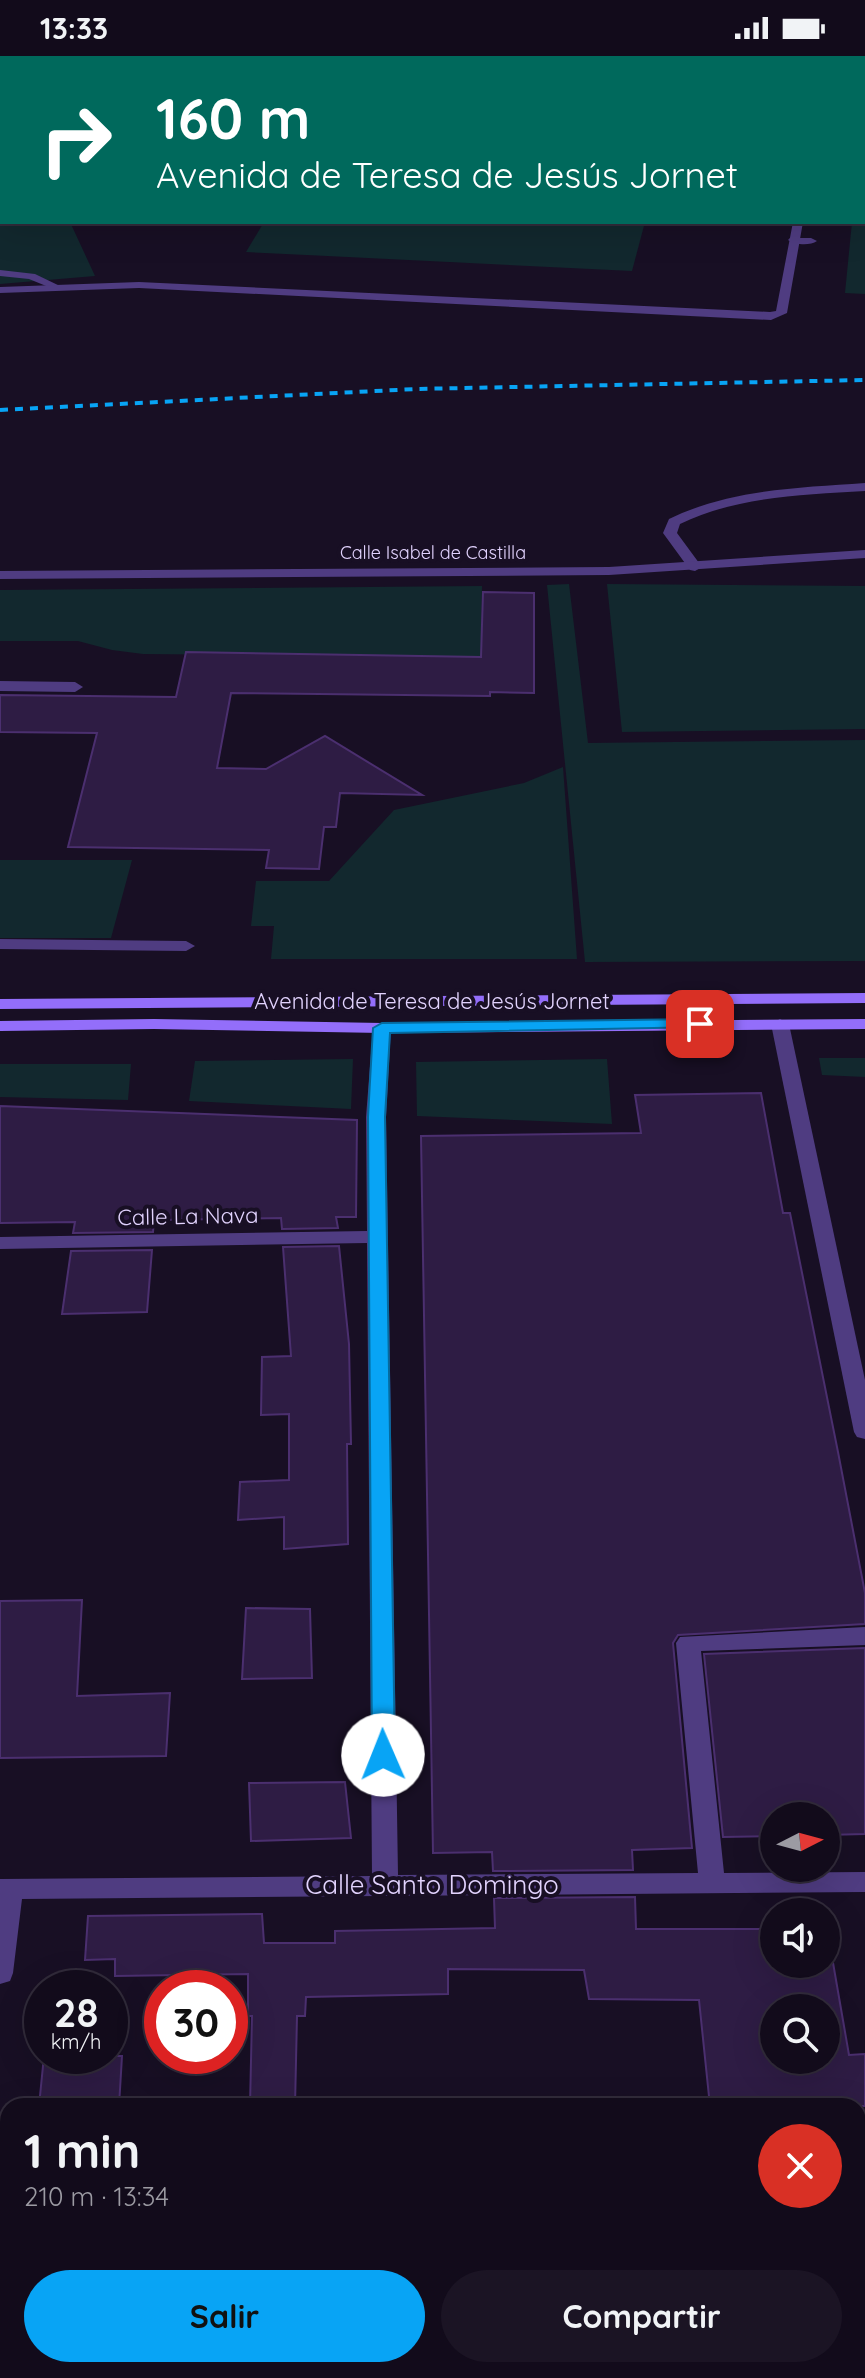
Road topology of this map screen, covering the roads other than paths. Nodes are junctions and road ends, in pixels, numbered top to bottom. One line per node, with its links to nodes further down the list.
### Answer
1 (798, 224): 2 (street)
2 (794, 240): 3 (street); 5 (street)
3 (811, 241)
4 (0, 273): 5 (street)
5 (56, 287): 6 (street)
6 (0, 290)
7 (865, 487): 9 (street)
8 (865, 554): 9 (street, Calle Isabel de Castilla)
9 (695, 567): 10 (street, Calle Isabel de Castilla)
10 (0, 575)
11 (0, 686): 12 (street)
12 (75, 687)
13 (0, 944): 14 (street)
14 (186, 946)
15 (865, 998): 16 (street, Avenida de Teresa de Jesús Jornet)
16 (0, 1004)
17 (780, 1024): 18 (street, Avenida de Teresa de Jesús Jornet); 20 (street, Avenida de Teresa de Jesús Jornet); 23 (street)
18 (865, 1024)
19 (0, 1026): 20 (street, Avenida de Teresa de Jesús Jornet)
20 (382, 1028): 21 (street)
21 (378, 1237): 22 (street, Calle La Nava); 27 (street)
22 (0, 1243)
23 (865, 1432)
24 (865, 1636): 26 (street)
25 (865, 1882): 26 (street, Calle Santo Domingo)
26 (712, 1883): 27 (street, Calle Santo Domingo)
27 (385, 1886): 28 (street, Calle Santo Domingo)
28 (5, 1889): 29 (street)
29 (0, 1973)

